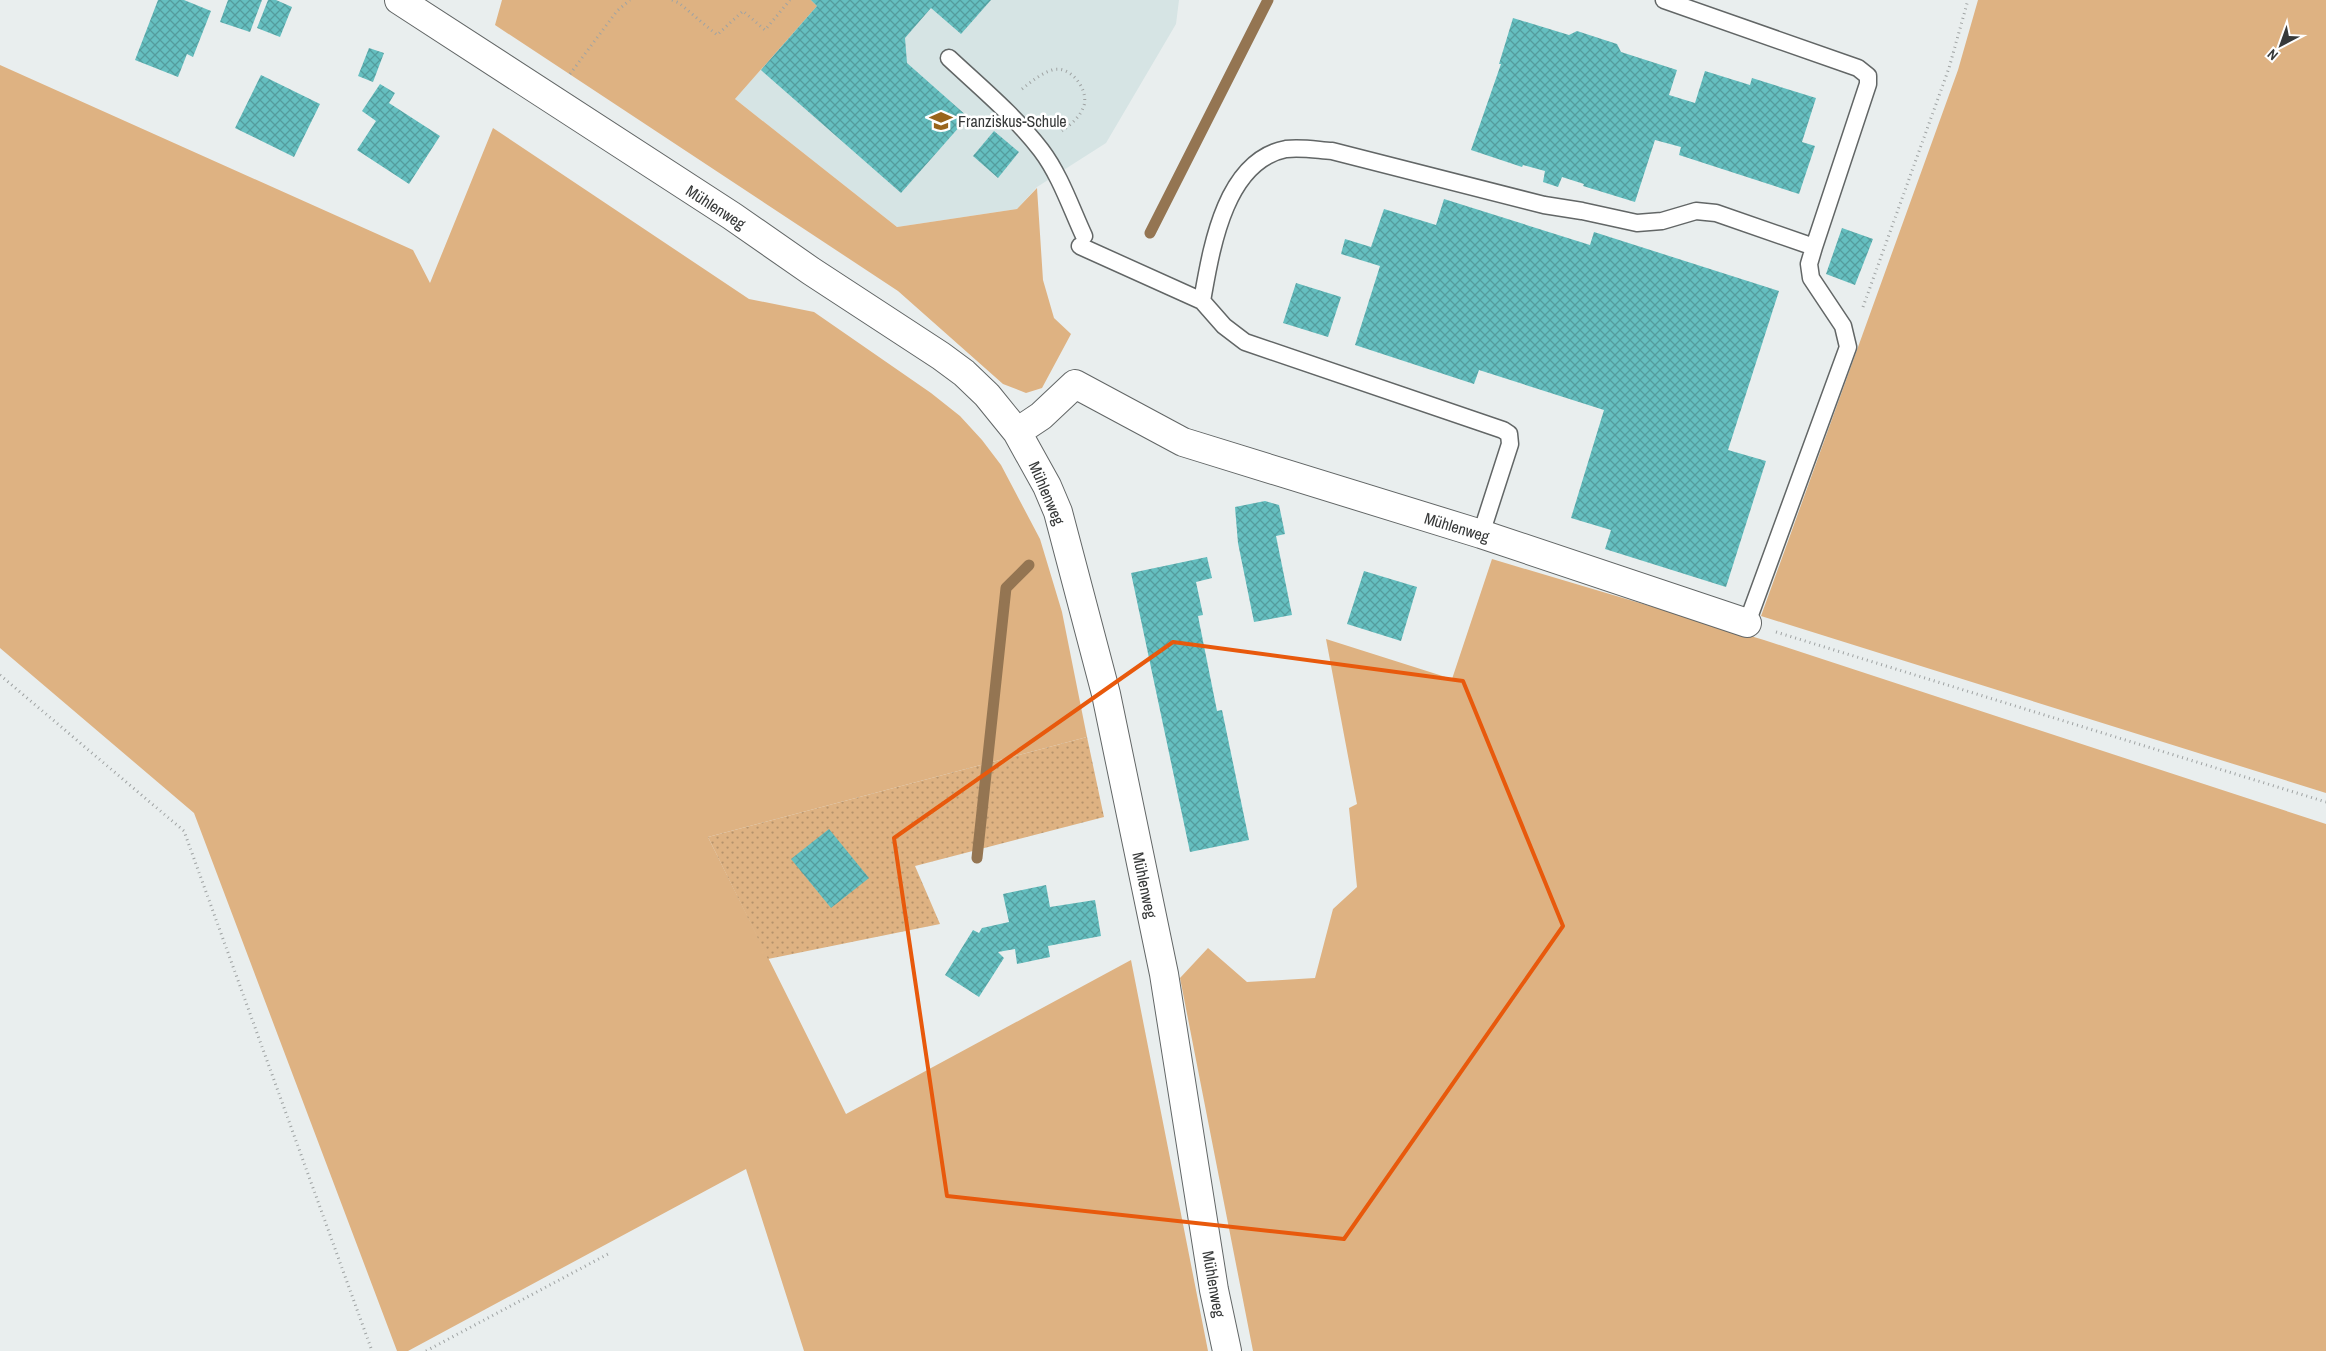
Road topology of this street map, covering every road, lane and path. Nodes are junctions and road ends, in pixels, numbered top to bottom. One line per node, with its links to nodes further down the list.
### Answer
1 (399, 0): 8 (street, Mühlenweg)
2 (630, 0): 8 (path)
3 (672, 0): 4 (path)
4 (790, 0)
5 (1664, 0): 11 (lane)
6 (1968, 0): 13 (path)
7 (949, 58): 9 (lane)
8 (552, 98): 14 (street, Mühlenweg)
9 (1001, 107): 10 (lane); 10 (path)
10 (1042, 151): 12 (lane)
11 (1814, 247): 12 (lane); 13 (lane)
12 (1202, 301): 15 (lane)
13 (1848, 347): 16 (lane)
14 (1017, 432): 15 (street, Mühlenweg); 22 (street, Mühlenweg)
15 (1480, 534): 16 (street, Mühlenweg)
16 (1747, 623): 18 (path)
17 (0, 675): 20 (path)
18 (2326, 802)
19 (608, 1254): 21 (path)
20 (372, 1351)
21 (426, 1351)
22 (1227, 1351)

